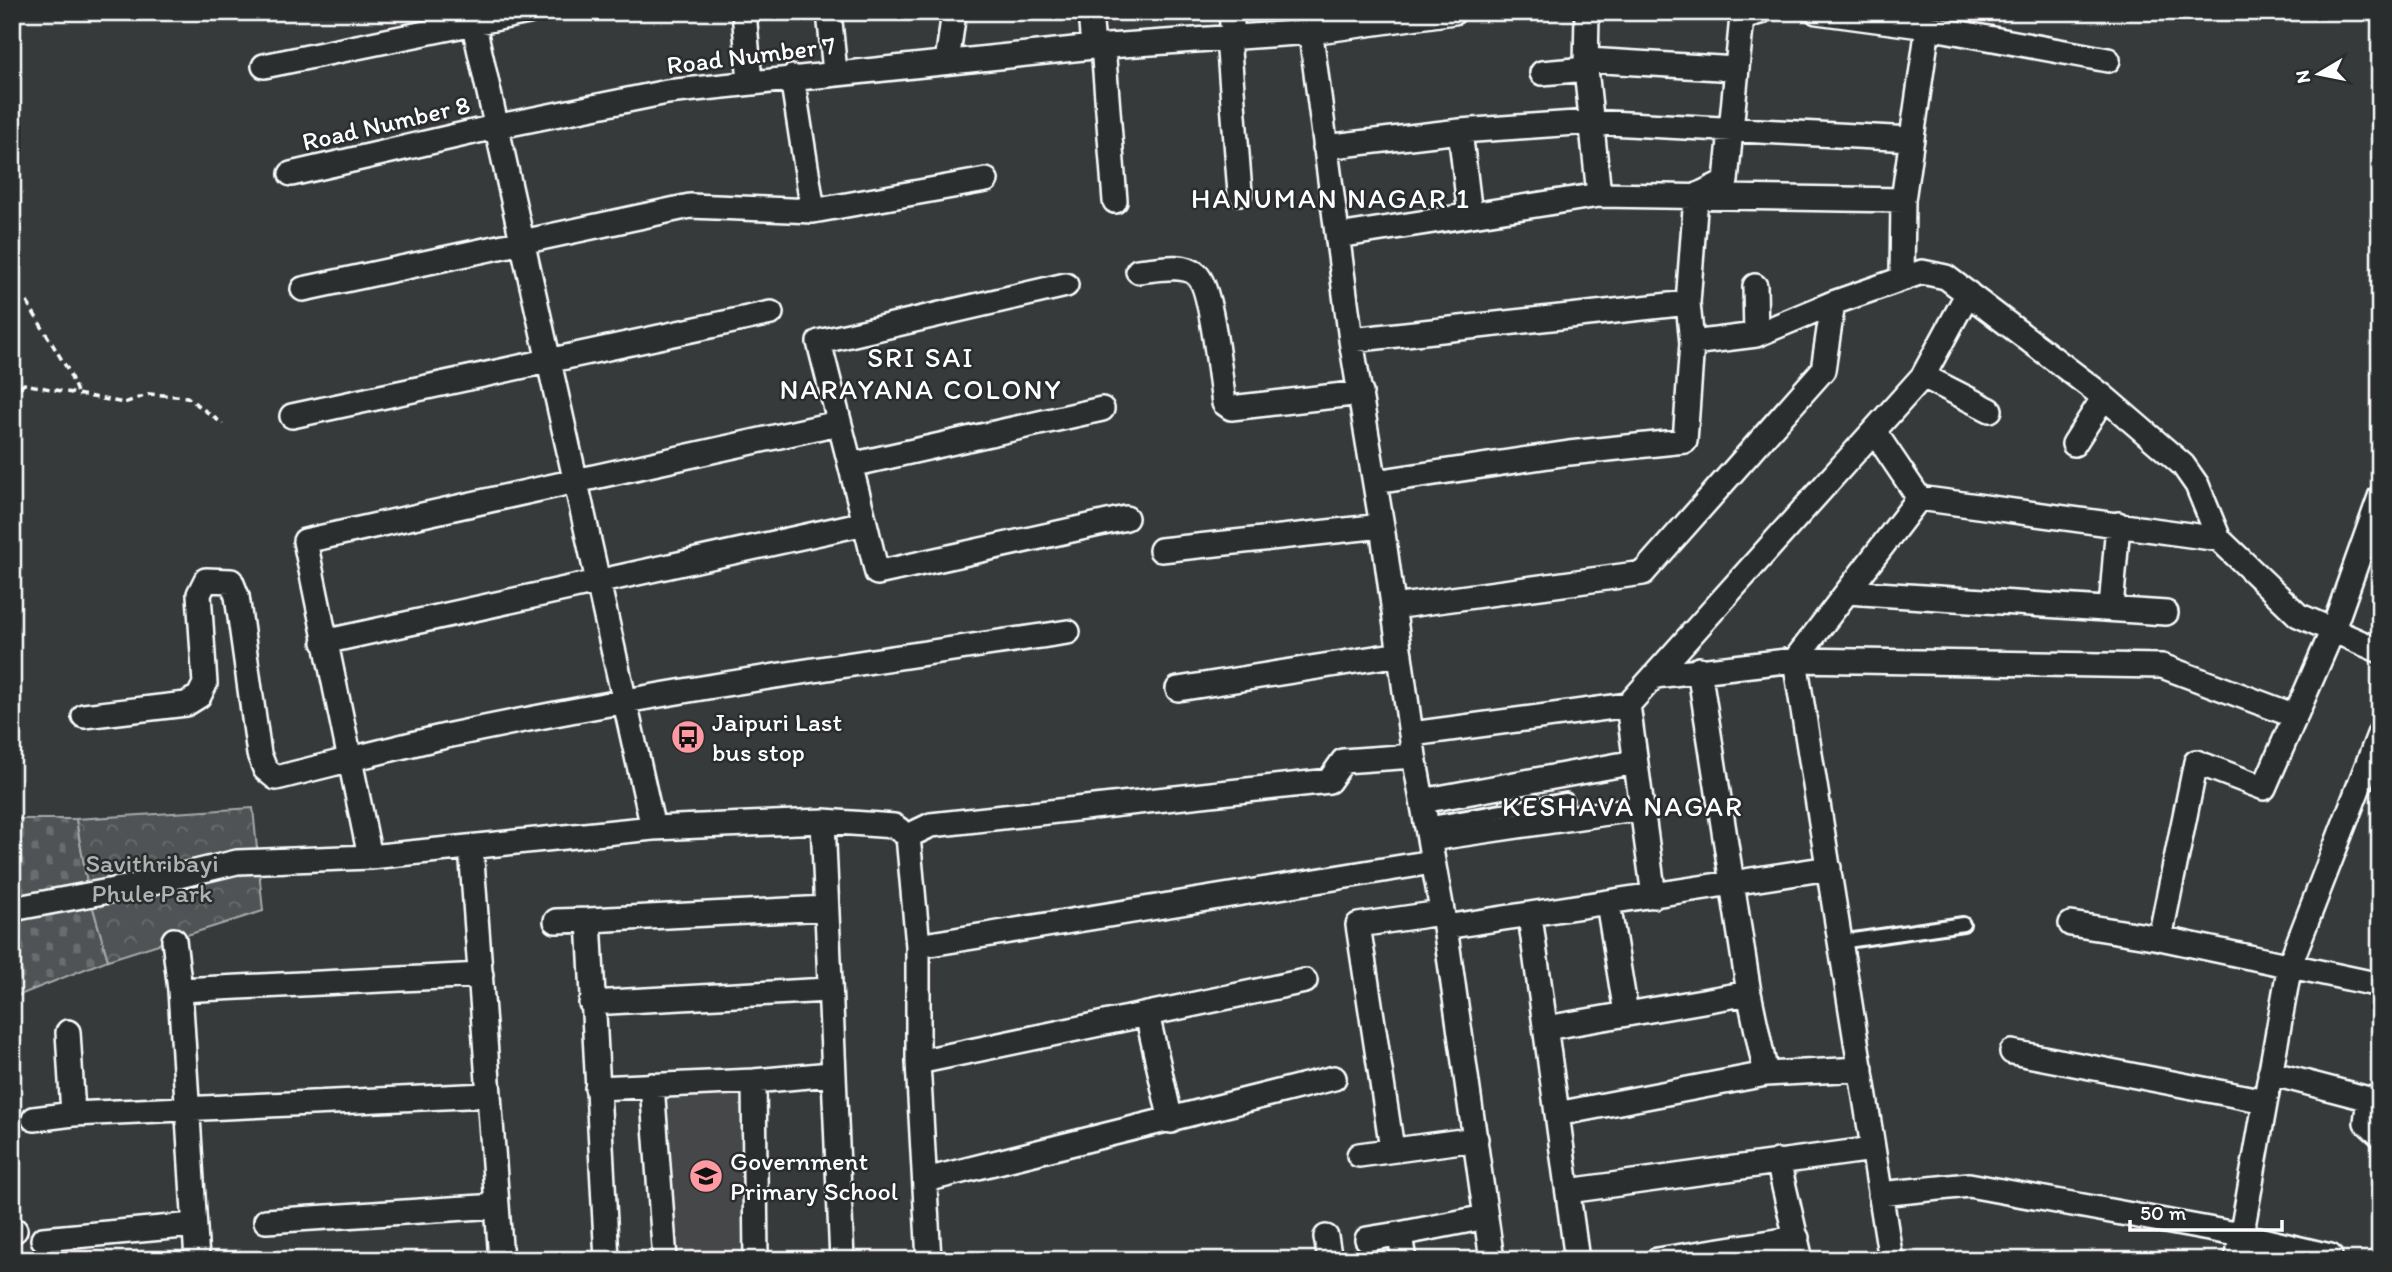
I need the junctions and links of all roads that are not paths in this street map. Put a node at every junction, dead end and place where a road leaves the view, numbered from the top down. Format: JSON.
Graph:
{"nodes":[{"id":1,"x":528,"y":12,"type":"edge"},
{"id":2,"x":744,"y":12,"type":"edge"},
{"id":3,"x":829,"y":12,"type":"edge"},
{"id":4,"x":954,"y":12,"type":"edge"},
{"id":5,"x":1090,"y":12,"type":"edge"},
{"id":6,"x":1231,"y":12,"type":"edge"},
{"id":7,"x":1454,"y":12,"type":"edge"},
{"id":8,"x":1587,"y":12,"type":"edge"},
{"id":9,"x":1818,"y":12,"type":"edge"},
{"id":10,"x":1748,"y":14,"type":"edge"},
{"id":11,"x":472,"y":18,"type":"edge"},
{"id":12,"x":1309,"y":22,"type":"edge"},
{"id":13,"x":1928,"y":27,"type":"junction"},
{"id":14,"x":1231,"y":37,"type":"junction"},
{"id":15,"x":1098,"y":47,"type":"junction"},
{"id":16,"x":2108,"y":60,"type":"dead end"},
{"id":17,"x":947,"y":62,"type":"junction"},
{"id":18,"x":1586,"y":64,"type":"junction"},
{"id":19,"x":264,"y":66,"type":"dead end"},
{"id":20,"x":1736,"y":69,"type":"junction"},
{"id":21,"x":835,"y":72,"type":"junction"},
{"id":22,"x":1542,"y":73,"type":"dead end"},
{"id":23,"x":792,"y":77,"type":"junction"},
{"id":24,"x":750,"y":82,"type":"junction"},
{"id":25,"x":1591,"y":122,"type":"junction"},
{"id":26,"x":495,"y":127,"type":"junction"},
{"id":27,"x":1731,"y":130,"type":"junction"},
{"id":28,"x":1460,"y":131,"type":"junction"},
{"id":29,"x":1912,"y":139,"type":"junction"},
{"id":30,"x":1325,"y":147,"type":"junction"},
{"id":31,"x":291,"y":174,"type":"dead end"},
{"id":32,"x":986,"y":180,"type":"dead end"},
{"id":33,"x":1240,"y":193,"type":"dead end"},
{"id":34,"x":1599,"y":195,"type":"junction"},
{"id":35,"x":1696,"y":196,"type":"junction"},
{"id":36,"x":1903,"y":200,"type":"junction"},
{"id":37,"x":1115,"y":201,"type":"dead end"},
{"id":38,"x":813,"y":212,"type":"junction"},
{"id":39,"x":1470,"y":215,"type":"junction"},
{"id":40,"x":1338,"y":236,"type":"junction"},
{"id":41,"x":523,"y":244,"type":"junction"},
{"id":42,"x":1138,"y":271,"type":"dead end"},
{"id":43,"x":1902,"y":278,"type":"junction"},
{"id":44,"x":1066,"y":285,"type":"dead end"},
{"id":45,"x":1755,"y":286,"type":"dead end"},
{"id":46,"x":303,"y":289,"type":"dead end"},
{"id":47,"x":1968,"y":293,"type":"junction"},
{"id":48,"x":1688,"y":303,"type":"junction"},
{"id":49,"x":1833,"y":303,"type":"junction"},
{"id":50,"x":771,"y":313,"type":"dead end"},
{"id":51,"x":1756,"y":335,"type":"junction"},
{"id":52,"x":1351,"y":340,"type":"junction"},
{"id":53,"x":1692,"y":343,"type":"junction"},
{"id":54,"x":549,"y":361,"type":"junction"},
{"id":55,"x":1923,"y":376,"type":"junction"},
{"id":56,"x":1361,"y":393,"type":"junction"},
{"id":57,"x":2104,"y":397,"type":"junction"},
{"id":58,"x":1101,"y":409,"type":"dead end"},
{"id":59,"x":1990,"y":410,"type":"dead end"},
{"id":60,"x":292,"y":416,"type":"dead end"},
{"id":61,"x":838,"y":423,"type":"junction"},
{"id":62,"x":1874,"y":431,"type":"junction"},
{"id":63,"x":2074,"y":444,"type":"dead end"},
{"id":64,"x":851,"y":465,"type":"junction"},
{"id":65,"x":576,"y":481,"type":"junction"},
{"id":66,"x":1376,"y":482,"type":"junction"},
{"id":67,"x":2380,"y":497,"type":"edge"},
{"id":68,"x":1919,"y":498,"type":"junction"},
{"id":69,"x":1126,"y":518,"type":"dead end"},
{"id":70,"x":864,"y":523,"type":"junction"},
{"id":71,"x":2118,"y":524,"type":"junction"},
{"id":72,"x":1382,"y":526,"type":"junction"},
{"id":73,"x":2218,"y":539,"type":"junction"},
{"id":74,"x":1161,"y":550,"type":"dead end"},
{"id":75,"x":598,"y":583,"type":"junction"},
{"id":76,"x":1847,"y":592,"type":"junction"},
{"id":77,"x":1393,"y":607,"type":"junction"},
{"id":78,"x":2111,"y":608,"type":"junction"},
{"id":79,"x":2166,"y":613,"type":"dead end"},
{"id":80,"x":1068,"y":632,"type":"dead end"},
{"id":81,"x":2332,"y":632,"type":"junction"},
{"id":82,"x":324,"y":642,"type":"junction"},
{"id":83,"x":2380,"y":651,"type":"edge"},
{"id":84,"x":1400,"y":654,"type":"junction"},
{"id":85,"x":1795,"y":660,"type":"junction"},
{"id":86,"x":1699,"y":669,"type":"junction"},
{"id":87,"x":1655,"y":676,"type":"junction"},
{"id":88,"x":1178,"y":689,"type":"dead end"},
{"id":89,"x":625,"y":703,"type":"junction"},
{"id":90,"x":1628,"y":705,"type":"junction"},
{"id":91,"x":84,"y":716,"type":"dead end"},
{"id":92,"x":2295,"y":716,"type":"junction"},
{"id":93,"x":2380,"y":732,"type":"edge"},
{"id":94,"x":1413,"y":745,"type":"junction"},
{"id":95,"x":348,"y":760,"type":"junction"},
{"id":96,"x":1635,"y":762,"type":"junction"},
{"id":97,"x":1566,"y":800,"type":"dead end"},
{"id":98,"x":1422,"y":801,"type":"junction"},
{"id":99,"x":1641,"y":808,"type":"junction"},
{"id":100,"x":823,"y":821,"type":"junction"},
{"id":101,"x":653,"y":828,"type":"junction"},
{"id":102,"x":1428,"y":832,"type":"junction"},
{"id":103,"x":908,"y":836,"type":"junction"},
{"id":104,"x":471,"y":847,"type":"junction"},
{"id":105,"x":370,"y":857,"type":"junction"},
{"id":106,"x":1432,"y":862,"type":"junction"},
{"id":107,"x":1829,"y":868,"type":"junction"},
{"id":108,"x":1734,"y":883,"type":"junction"},
{"id":109,"x":1654,"y":896,"type":"junction"},
{"id":110,"x":1608,"y":903,"type":"junction"},
{"id":111,"x":826,"y":908,"type":"junction"},
{"id":112,"x":12,"y":909,"type":"edge"},
{"id":113,"x":1530,"y":916,"type":"junction"},
{"id":114,"x":589,"y":920,"type":"junction"},
{"id":115,"x":1443,"y":920,"type":"junction"},
{"id":116,"x":556,"y":921,"type":"dead end"},
{"id":117,"x":1964,"y":924,"type":"dead end"},
{"id":118,"x":2071,"y":924,"type":"dead end"},
{"id":119,"x":2160,"y":938,"type":"junction"},
{"id":120,"x":174,"y":940,"type":"dead end"},
{"id":121,"x":1840,"y":942,"type":"junction"},
{"id":122,"x":918,"y":946,"type":"junction"},
{"id":123,"x":2290,"y":964,"type":"junction"},
{"id":124,"x":481,"y":975,"type":"junction"},
{"id":125,"x":1305,"y":981,"type":"dead end"},
{"id":126,"x":2380,"y":985,"type":"edge"},
{"id":127,"x":180,"y":990,"type":"junction"},
{"id":128,"x":828,"y":990,"type":"junction"},
{"id":129,"x":1749,"y":993,"type":"junction"},
{"id":130,"x":591,"y":1003,"type":"junction"},
{"id":131,"x":1626,"y":1013,"type":"junction"},
{"id":132,"x":1147,"y":1014,"type":"junction"},
{"id":133,"x":1546,"y":1028,"type":"junction"},
{"id":134,"x":68,"y":1032,"type":"dead end"},
{"id":135,"x":2012,"y":1052,"type":"dead end"},
{"id":136,"x":918,"y":1062,"type":"junction"},
{"id":137,"x":1861,"y":1069,"type":"junction"},
{"id":138,"x":2270,"y":1073,"type":"junction"},
{"id":139,"x":831,"y":1074,"type":"junction"},
{"id":140,"x":1766,"y":1074,"type":"junction"},
{"id":141,"x":1334,"y":1078,"type":"dead end"},
{"id":142,"x":754,"y":1081,"type":"junction"},
{"id":143,"x":652,"y":1085,"type":"junction"},
{"id":144,"x":597,"y":1088,"type":"junction"},
{"id":145,"x":488,"y":1095,"type":"junction"},
{"id":146,"x":2265,"y":1101,"type":"junction"},
{"id":147,"x":189,"y":1110,"type":"junction"},
{"id":148,"x":73,"y":1114,"type":"junction"},
{"id":149,"x":1557,"y":1114,"type":"junction"},
{"id":150,"x":34,"y":1119,"type":"dead end"},
{"id":151,"x":1171,"y":1121,"type":"junction"},
{"id":152,"x":2380,"y":1135,"type":"edge"},
{"id":153,"x":1476,"y":1139,"type":"junction"},
{"id":154,"x":1392,"y":1149,"type":"junction"},
{"id":155,"x":1873,"y":1149,"type":"junction"},
{"id":156,"x":1359,"y":1155,"type":"dead end"},
{"id":157,"x":1778,"y":1161,"type":"junction"},
{"id":158,"x":926,"y":1180,"type":"junction"},
{"id":159,"x":1568,"y":1191,"type":"junction"},
{"id":160,"x":1880,"y":1194,"type":"junction"},
{"id":161,"x":497,"y":1206,"type":"junction"},
{"id":162,"x":1486,"y":1217,"type":"junction"},
{"id":163,"x":265,"y":1222,"type":"dead end"},
{"id":164,"x":194,"y":1225,"type":"junction"},
{"id":165,"x":1404,"y":1233,"type":"junction"},
{"id":166,"x":2241,"y":1236,"type":"junction"},
{"id":167,"x":43,"y":1239,"type":"dead end"},
{"id":168,"x":1367,"y":1239,"type":"dead end"},
{"id":169,"x":1799,"y":1249,"type":"edge"},
{"id":170,"x":2330,"y":1256,"type":"dead end"},
{"id":171,"x":197,"y":1260,"type":"edge"},
{"id":172,"x":501,"y":1260,"type":"edge"},
{"id":173,"x":607,"y":1260,"type":"edge"},
{"id":174,"x":665,"y":1260,"type":"edge"},
{"id":175,"x":756,"y":1260,"type":"edge"},
{"id":176,"x":842,"y":1260,"type":"edge"},
{"id":177,"x":929,"y":1260,"type":"edge"},
{"id":178,"x":1404,"y":1260,"type":"edge"},
{"id":179,"x":1492,"y":1260,"type":"edge"},
{"id":180,"x":1577,"y":1260,"type":"edge"},
{"id":181,"x":1658,"y":1260,"type":"edge"},
{"id":182,"x":1891,"y":1260,"type":"edge"},
{"id":183,"x":2237,"y":1260,"type":"edge"}],
"edges":[{"from":1,"to":11,"type":"street"},
{"from":2,"to":24,"type":"street"},
{"from":3,"to":21,"type":"street"},
{"from":4,"to":17,"type":"street"},
{"from":5,"to":15,"type":"street"},
{"from":6,"to":14,"type":"street"},
{"from":7,"to":12,"type":"street","name":"Road Number 7"},
{"from":8,"to":18,"type":"street"},
{"from":9,"to":13,"type":"street"},
{"from":10,"to":20,"type":"street"},
{"from":11,"to":19,"type":"street"},
{"from":11,"to":26,"type":"street"},
{"from":12,"to":14,"type":"street","name":"Road Number 7"},
{"from":12,"to":30,"type":"street"},
{"from":13,"to":16,"type":"street"},
{"from":13,"to":29,"type":"street"},
{"from":14,"to":15,"type":"street","name":"Road Number 7"},
{"from":14,"to":33,"type":"street"},
{"from":15,"to":17,"type":"street","name":"Road Number 7"},
{"from":15,"to":37,"type":"street"},
{"from":17,"to":21,"type":"street","name":"Road Number 7"},
{"from":18,"to":20,"type":"street"},
{"from":18,"to":22,"type":"street"},
{"from":18,"to":25,"type":"street"},
{"from":20,"to":27,"type":"street"},
{"from":21,"to":23,"type":"street","name":"Road Number 7"},
{"from":23,"to":24,"type":"street","name":"Road Number 7"},
{"from":23,"to":38,"type":"street"},
{"from":24,"to":26,"type":"street","name":"Road Number 7"},
{"from":25,"to":27,"type":"street"},
{"from":25,"to":28,"type":"street"},
{"from":25,"to":34,"type":"street"},
{"from":26,"to":31,"type":"street","name":"Road Number 8"},
{"from":26,"to":41,"type":"street"},
{"from":27,"to":29,"type":"street"},
{"from":27,"to":35,"type":"street"},
{"from":28,"to":30,"type":"street"},
{"from":28,"to":39,"type":"street"},
{"from":29,"to":36,"type":"street"},
{"from":30,"to":40,"type":"street"},
{"from":32,"to":38,"type":"street"},
{"from":34,"to":35,"type":"street"},
{"from":34,"to":39,"type":"street"},
{"from":35,"to":36,"type":"street"},
{"from":35,"to":48,"type":"street"},
{"from":36,"to":43,"type":"street"},
{"from":38,"to":41,"type":"street"},
{"from":39,"to":40,"type":"street"},
{"from":40,"to":52,"type":"street"},
{"from":41,"to":46,"type":"street"},
{"from":41,"to":54,"type":"street"},
{"from":42,"to":56,"type":"street"},
{"from":43,"to":47,"type":"street"},
{"from":43,"to":49,"type":"street"},
{"from":44,"to":61,"type":"street"},
{"from":45,"to":51,"type":"street"},
{"from":47,"to":55,"type":"street"},
{"from":47,"to":57,"type":"street"},
{"from":48,"to":52,"type":"street"},
{"from":48,"to":53,"type":"street"},
{"from":49,"to":51,"type":"street"},
{"from":49,"to":77,"type":"street"},
{"from":50,"to":54,"type":"street"},
{"from":51,"to":53,"type":"street"},
{"from":52,"to":56,"type":"street"},
{"from":53,"to":66,"type":"street"},
{"from":54,"to":60,"type":"street"},
{"from":54,"to":65,"type":"street"},
{"from":55,"to":59,"type":"street"},
{"from":55,"to":62,"type":"street"},
{"from":56,"to":66,"type":"street"},
{"from":57,"to":63,"type":"street"},
{"from":57,"to":73,"type":"street"},
{"from":58,"to":64,"type":"street"},
{"from":61,"to":64,"type":"street"},
{"from":61,"to":65,"type":"street"},
{"from":62,"to":68,"type":"street"},
{"from":62,"to":87,"type":"street"},
{"from":64,"to":70,"type":"street"},
{"from":65,"to":75,"type":"street"},
{"from":65,"to":82,"type":"street"},
{"from":66,"to":72,"type":"street"},
{"from":67,"to":81,"type":"street"},
{"from":68,"to":71,"type":"street"},
{"from":68,"to":76,"type":"street"},
{"from":69,"to":70,"type":"street"},
{"from":70,"to":75,"type":"street"},
{"from":71,"to":73,"type":"street"},
{"from":71,"to":78,"type":"street"},
{"from":72,"to":74,"type":"street"},
{"from":72,"to":77,"type":"street"},
{"from":73,"to":81,"type":"street"},
{"from":75,"to":82,"type":"street"},
{"from":75,"to":89,"type":"street"},
{"from":76,"to":78,"type":"street"},
{"from":76,"to":85,"type":"street"},
{"from":77,"to":84,"type":"street"},
{"from":78,"to":79,"type":"street"},
{"from":80,"to":89,"type":"street"},
{"from":81,"to":83,"type":"street"},
{"from":81,"to":92,"type":"street"},
{"from":82,"to":95,"type":"street"},
{"from":84,"to":88,"type":"street"},
{"from":84,"to":94,"type":"street"},
{"from":85,"to":86,"type":"street"},
{"from":85,"to":92,"type":"street"},
{"from":85,"to":107,"type":"street"},
{"from":86,"to":87,"type":"street"},
{"from":86,"to":108,"type":"street"},
{"from":87,"to":90,"type":"street"},
{"from":89,"to":95,"type":"street"},
{"from":89,"to":101,"type":"street"},
{"from":90,"to":94,"type":"street"},
{"from":90,"to":96,"type":"street"},
{"from":91,"to":95,"type":"street"},
{"from":92,"to":119,"type":"street"},
{"from":93,"to":123,"type":"street"},
{"from":94,"to":98,"type":"street"},
{"from":94,"to":103,"type":"street"},
{"from":95,"to":105,"type":"street"},
{"from":96,"to":98,"type":"street"},
{"from":96,"to":99,"type":"street"},
{"from":97,"to":102,"type":"lane"},
{"from":98,"to":102,"type":"street"},
{"from":99,"to":102,"type":"street"},
{"from":99,"to":109,"type":"street"},
{"from":100,"to":101,"type":"street"},
{"from":100,"to":103,"type":"street"},
{"from":100,"to":111,"type":"street"},
{"from":101,"to":104,"type":"street"},
{"from":102,"to":106,"type":"street"},
{"from":103,"to":122,"type":"street"},
{"from":104,"to":105,"type":"street"},
{"from":104,"to":124,"type":"street"},
{"from":105,"to":112,"type":"street"},
{"from":106,"to":115,"type":"street"},
{"from":106,"to":122,"type":"street"},
{"from":107,"to":108,"type":"street"},
{"from":107,"to":121,"type":"street"},
{"from":108,"to":109,"type":"street"},
{"from":108,"to":129,"type":"street"},
{"from":109,"to":110,"type":"street"},
{"from":110,"to":113,"type":"street"},
{"from":110,"to":131,"type":"street"},
{"from":111,"to":114,"type":"street"},
{"from":111,"to":128,"type":"street"},
{"from":113,"to":115,"type":"street"},
{"from":113,"to":133,"type":"street"},
{"from":114,"to":116,"type":"street"},
{"from":114,"to":130,"type":"street"},
{"from":115,"to":153,"type":"street"},
{"from":115,"to":154,"type":"street"},
{"from":117,"to":121,"type":"lane"},
{"from":118,"to":119,"type":"street"},
{"from":119,"to":123,"type":"street"},
{"from":120,"to":127,"type":"street"},
{"from":121,"to":137,"type":"street"},
{"from":122,"to":136,"type":"street"},
{"from":123,"to":126,"type":"street"},
{"from":123,"to":138,"type":"street"},
{"from":124,"to":127,"type":"street"},
{"from":124,"to":145,"type":"street"},
{"from":125,"to":132,"type":"street"},
{"from":127,"to":147,"type":"street"},
{"from":128,"to":130,"type":"street"},
{"from":128,"to":139,"type":"street"},
{"from":129,"to":131,"type":"street"},
{"from":129,"to":140,"type":"street"},
{"from":130,"to":144,"type":"street"},
{"from":131,"to":133,"type":"street"},
{"from":132,"to":136,"type":"street"},
{"from":132,"to":151,"type":"street"},
{"from":133,"to":149,"type":"street"},
{"from":134,"to":148,"type":"street"},
{"from":135,"to":146,"type":"street"},
{"from":136,"to":158,"type":"street"},
{"from":137,"to":140,"type":"street"},
{"from":137,"to":155,"type":"street"},
{"from":138,"to":146,"type":"street"},
{"from":138,"to":152,"type":"street"},
{"from":139,"to":142,"type":"street"},
{"from":139,"to":176,"type":"street"},
{"from":140,"to":149,"type":"street"},
{"from":141,"to":151,"type":"street"},
{"from":142,"to":143,"type":"street"},
{"from":142,"to":175,"type":"street"},
{"from":143,"to":144,"type":"street"},
{"from":143,"to":174,"type":"street"},
{"from":144,"to":173,"type":"street"},
{"from":145,"to":147,"type":"street"},
{"from":145,"to":161,"type":"street"},
{"from":146,"to":166,"type":"street"},
{"from":147,"to":148,"type":"street"},
{"from":147,"to":164,"type":"street"},
{"from":148,"to":150,"type":"street"},
{"from":149,"to":159,"type":"street"},
{"from":151,"to":158,"type":"street"},
{"from":153,"to":154,"type":"street"},
{"from":153,"to":162,"type":"street"},
{"from":154,"to":156,"type":"street"},
{"from":155,"to":157,"type":"street"},
{"from":155,"to":160,"type":"street"},
{"from":157,"to":159,"type":"street"},
{"from":157,"to":169,"type":"street"},
{"from":158,"to":177,"type":"street"},
{"from":159,"to":180,"type":"street"},
{"from":160,"to":166,"type":"street"},
{"from":160,"to":182,"type":"street"},
{"from":161,"to":163,"type":"street"},
{"from":161,"to":172,"type":"street"},
{"from":162,"to":165,"type":"street"},
{"from":162,"to":179,"type":"street"},
{"from":164,"to":167,"type":"street"},
{"from":164,"to":171,"type":"street"},
{"from":165,"to":168,"type":"street"},
{"from":165,"to":178,"type":"street"},
{"from":166,"to":170,"type":"street"},
{"from":166,"to":183,"type":"street"},
{"from":169,"to":181,"type":"street"}]}
